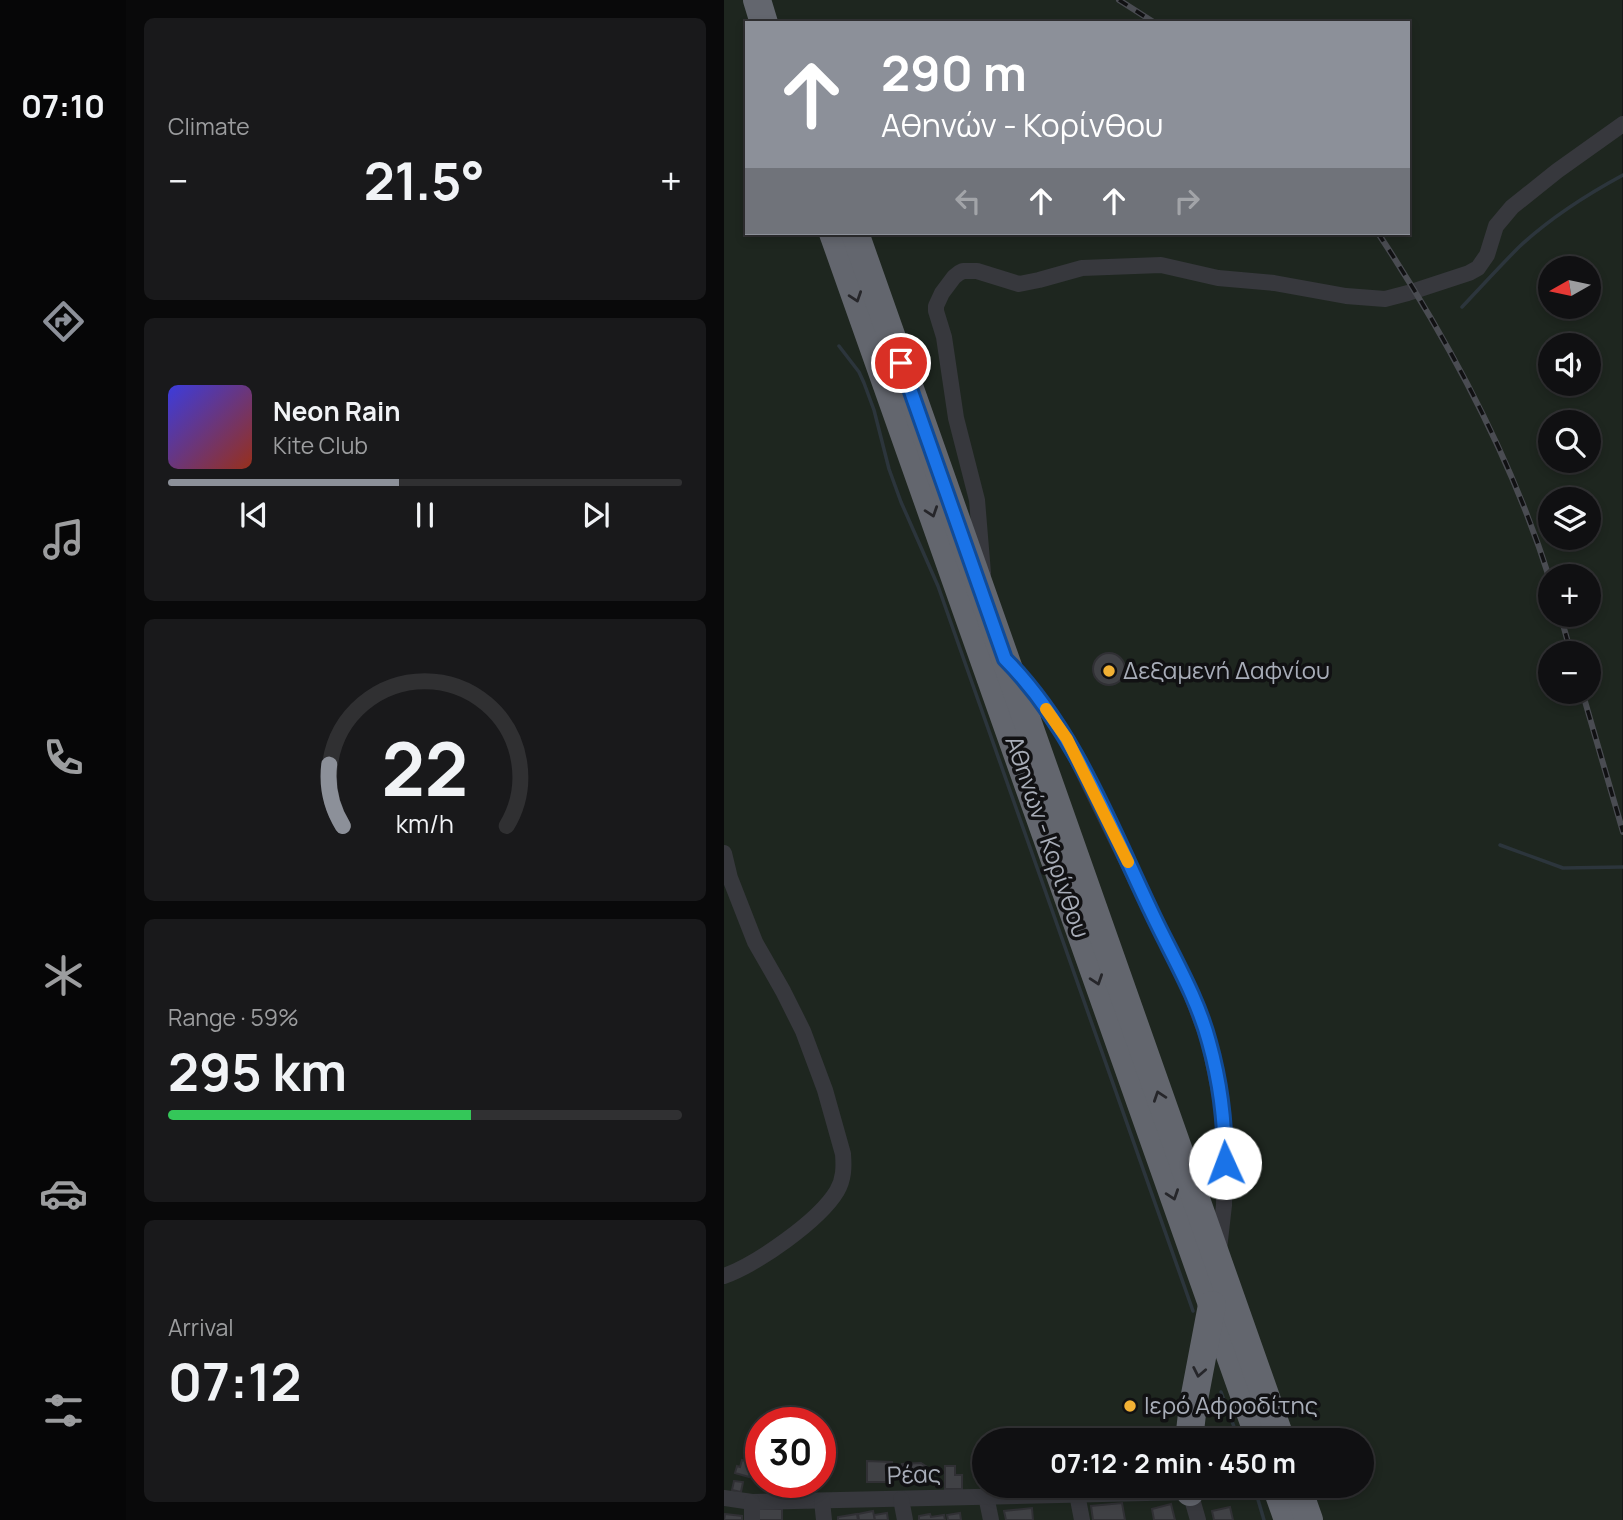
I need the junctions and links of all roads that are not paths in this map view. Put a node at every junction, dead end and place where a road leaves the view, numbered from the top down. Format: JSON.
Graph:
{"nodes":[{"id":1,"x":757,"y":0,"type":"edge"},
{"id":2,"x":777,"y":0,"type":"edge"},
{"id":3,"x":763,"y":21,"type":"edge"},
{"id":4,"x":783,"y":21,"type":"edge"},
{"id":5,"x":1622,"y":124,"type":"edge"},
{"id":6,"x":835,"y":235,"type":"edge"},
{"id":7,"x":856,"y":235,"type":"edge"},
{"id":8,"x":984,"y":598,"type":"junction"},
{"id":9,"x":1005,"y":659,"type":"junction"},
{"id":10,"x":724,"y":853,"type":"edge"},
{"id":11,"x":1218,"y":1262,"type":"junction"},
{"id":12,"x":724,"y":1276,"type":"edge"},
{"id":13,"x":1212,"y":1305,"type":"junction"},
{"id":14,"x":1190,"y":1428,"type":"edge"},
{"id":15,"x":1256,"y":1428,"type":"edge"},
{"id":16,"x":1277,"y":1428,"type":"edge"},
{"id":17,"x":972,"y":1496,"type":"edge"},
{"id":18,"x":724,"y":1498,"type":"edge"},
{"id":19,"x":986,"y":1498,"type":"edge"},
{"id":20,"x":1077,"y":1498,"type":"edge"},
{"id":21,"x":1192,"y":1498,"type":"edge"},
{"id":22,"x":1280,"y":1498,"type":"edge"},
{"id":23,"x":1301,"y":1498,"type":"edge"},
{"id":24,"x":901,"y":1499,"type":"junction"},
{"id":25,"x":822,"y":1501,"type":"junction"},
{"id":26,"x":752,"y":1502,"type":"junction"},
{"id":27,"x":752,"y":1520,"type":"edge"},
{"id":28,"x":824,"y":1520,"type":"edge"},
{"id":29,"x":905,"y":1520,"type":"edge"},
{"id":30,"x":991,"y":1520,"type":"edge"},
{"id":31,"x":1082,"y":1520,"type":"edge"},
{"id":32,"x":1198,"y":1520,"type":"edge"},
{"id":33,"x":1288,"y":1520,"type":"edge"},
{"id":34,"x":1309,"y":1520,"type":"edge"}],
"edges":[{"from":1,"to":3,"type":"highway"},
{"from":2,"to":4,"type":"highway"},
{"from":5,"to":8,"type":"street"},
{"from":6,"to":13,"type":"highway","name":"Αθηνών - Κορίνθου","one_way":true},
{"from":7,"to":8,"type":"highway","name":"Αθηνών - Κορίνθου"},
{"from":8,"to":9,"type":"highway","name":"Αθηνών - Κορίνθου"},
{"from":11,"to":9,"type":"highway","name":"Αθηνών - Κορίνθου","one_way":true},
{"from":9,"to":11,"type":"street"},
{"from":10,"to":12,"type":"street"},
{"from":11,"to":16,"type":"highway","name":"Αθηνών - Κορίνθου"},
{"from":13,"to":14,"type":"highway","one_way":true},
{"from":13,"to":15,"type":"highway","name":"Αθηνών - Κορίνθου"},
{"from":17,"to":24,"type":"street","name":"Ρέας"},
{"from":18,"to":26,"type":"street","name":"Ρέας"},
{"from":19,"to":30,"type":"street"},
{"from":20,"to":31,"type":"street"},
{"from":21,"to":32,"type":"street"},
{"from":22,"to":33,"type":"highway"},
{"from":23,"to":34,"type":"highway"},
{"from":24,"to":25,"type":"street","name":"Ρέας"},
{"from":24,"to":29,"type":"street"},
{"from":25,"to":26,"type":"street","name":"Ρέας"},
{"from":25,"to":28,"type":"street"},
{"from":26,"to":27,"type":"street"}]}
